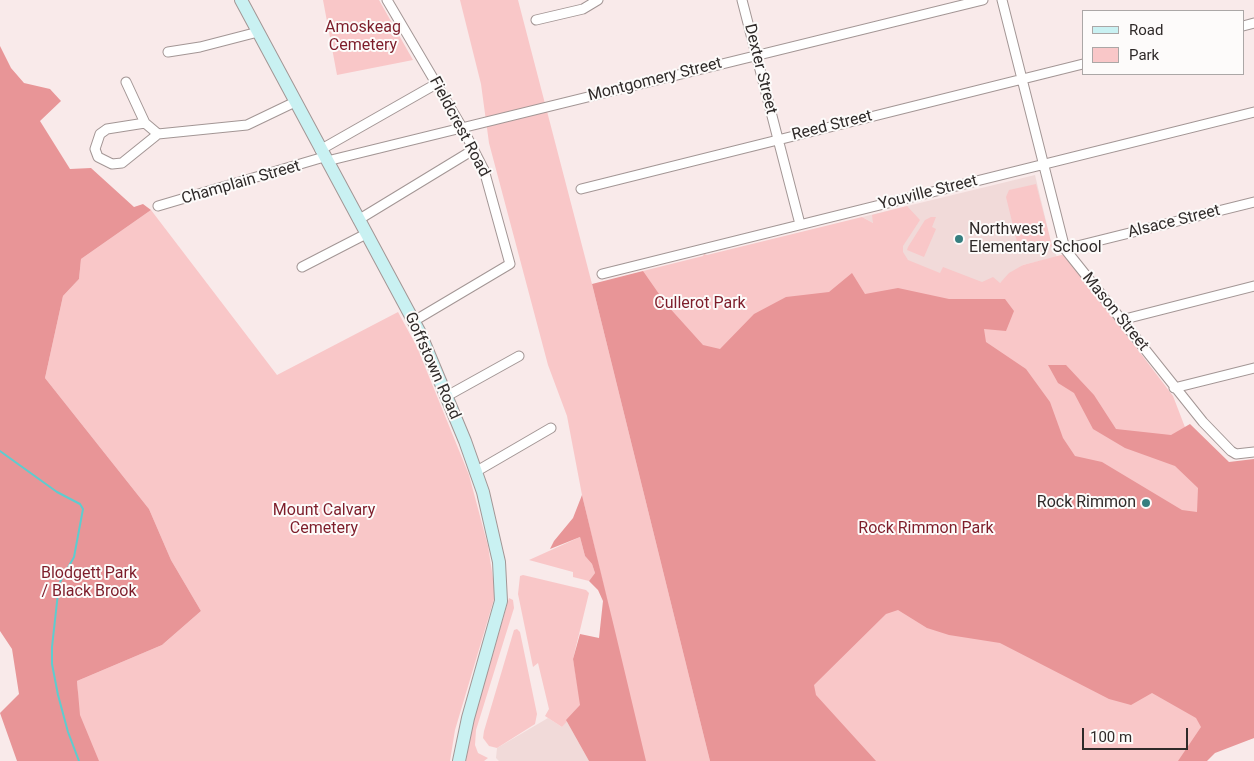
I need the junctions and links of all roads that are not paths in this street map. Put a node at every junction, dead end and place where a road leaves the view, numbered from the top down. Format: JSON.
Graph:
{"nodes":[{"id":1,"x":241,"y":0,"type":"edge"},
{"id":2,"x":387,"y":0,"type":"edge"},
{"id":3,"x":598,"y":0,"type":"edge"},
{"id":4,"x":742,"y":0,"type":"edge"},
{"id":5,"x":983,"y":0,"type":"edge"},
{"id":6,"x":1002,"y":0,"type":"edge"},
{"id":7,"x":536,"y":20,"type":"dead end"},
{"id":8,"x":258,"y":32,"type":"junction"},
{"id":9,"x":168,"y":52,"type":"dead end"},
{"id":10,"x":756,"y":55,"type":"junction"},
{"id":11,"x":1082,"y":64,"type":"edge"},
{"id":12,"x":1022,"y":79,"type":"junction"},
{"id":13,"x":126,"y":82,"type":"dead end"},
{"id":14,"x":436,"y":84,"type":"junction"},
{"id":15,"x":295,"y":102,"type":"junction"},
{"id":16,"x":1254,"y":112,"type":"edge"},
{"id":17,"x":145,"y":123,"type":"junction"},
{"id":18,"x":463,"y":129,"type":"junction"},
{"id":19,"x":158,"y":134,"type":"junction"},
{"id":20,"x":778,"y":140,"type":"junction"},
{"id":21,"x":473,"y":150,"type":"junction"},
{"id":22,"x":324,"y":156,"type":"junction"},
{"id":23,"x":1043,"y":164,"type":"junction"},
{"id":24,"x":581,"y":189,"type":"dead end"},
{"id":25,"x":1254,"y":202,"type":"edge"},
{"id":26,"x":158,"y":206,"type":"dead end"},
{"id":27,"x":358,"y":220,"type":"junction"},
{"id":28,"x":800,"y":224,"type":"junction"},
{"id":29,"x":366,"y":234,"type":"junction"},
{"id":30,"x":1065,"y":249,"type":"junction"},
{"id":31,"x":302,"y":267,"type":"dead end"},
{"id":32,"x":602,"y":274,"type":"dead end"},
{"id":33,"x":1254,"y":286,"type":"edge"},
{"id":34,"x":414,"y":320,"type":"junction"},
{"id":35,"x":1121,"y":320,"type":"junction"},
{"id":36,"x":519,"y":356,"type":"dead end"},
{"id":37,"x":1254,"y":368,"type":"edge"},
{"id":38,"x":1174,"y":388,"type":"junction"},
{"id":39,"x":447,"y":396,"type":"junction"},
{"id":40,"x":552,"y":428,"type":"dead end"},
{"id":41,"x":1254,"y":452,"type":"edge"},
{"id":42,"x":476,"y":471,"type":"junction"},
{"id":43,"x":459,"y":761,"type":"edge"}],
"edges":[{"from":1,"to":8,"type":"main road","name":"Goffstown Road"},
{"from":2,"to":14,"type":"street","name":"Fieldcrest Road"},
{"from":3,"to":7,"type":"street"},
{"from":4,"to":10,"type":"street","name":"Dexter Street"},
{"from":5,"to":10,"type":"street","name":"Montgomery Street"},
{"from":6,"to":12,"type":"street","name":"Mason Street"},
{"from":8,"to":9,"type":"street"},
{"from":8,"to":15,"type":"main road","name":"Goffstown Road"},
{"from":10,"to":18,"type":"street","name":"Montgomery Street"},
{"from":10,"to":20,"type":"street","name":"Dexter Street"},
{"from":11,"to":12,"type":"street","name":"Reed Street"},
{"from":12,"to":20,"type":"street","name":"Reed Street"},
{"from":12,"to":23,"type":"street","name":"Mason Street"},
{"from":13,"to":17,"type":"street"},
{"from":14,"to":18,"type":"street","name":"Fieldcrest Road"},
{"from":14,"to":22,"type":"street"},
{"from":15,"to":19,"type":"street"},
{"from":15,"to":22,"type":"main road","name":"Goffstown Road"},
{"from":16,"to":23,"type":"street","name":"Youville Street"},
{"from":17,"to":19,"type":"street"},
{"from":17,"to":19,"type":"street"},
{"from":18,"to":21,"type":"street","name":"Fieldcrest Road"},
{"from":18,"to":22,"type":"street","name":"Montgomery Street"},
{"from":20,"to":24,"type":"street","name":"Reed Street"},
{"from":20,"to":28,"type":"street","name":"Dexter Street"},
{"from":21,"to":27,"type":"street"},
{"from":21,"to":34,"type":"street","name":"Fieldcrest Road"},
{"from":22,"to":26,"type":"street","name":"Champlain Street"},
{"from":22,"to":27,"type":"main road","name":"Goffstown Road"},
{"from":23,"to":28,"type":"street","name":"Youville Street"},
{"from":23,"to":30,"type":"street","name":"Mason Street"},
{"from":25,"to":30,"type":"street","name":"Alsace Street"},
{"from":27,"to":29,"type":"main road","name":"Goffstown Road"},
{"from":28,"to":32,"type":"street","name":"Youville Street"},
{"from":29,"to":31,"type":"street"},
{"from":29,"to":34,"type":"main road","name":"Goffstown Road"},
{"from":30,"to":35,"type":"street","name":"Mason Street"},
{"from":33,"to":35,"type":"street"},
{"from":34,"to":39,"type":"main road","name":"Goffstown Road"},
{"from":35,"to":38,"type":"street","name":"Mason Street"},
{"from":36,"to":39,"type":"street"},
{"from":37,"to":38,"type":"street"},
{"from":38,"to":41,"type":"street","name":"Mason Street"},
{"from":39,"to":42,"type":"main road","name":"Goffstown Road"},
{"from":40,"to":42,"type":"street"},
{"from":42,"to":43,"type":"main road","name":"Goffstown Road"}]}
